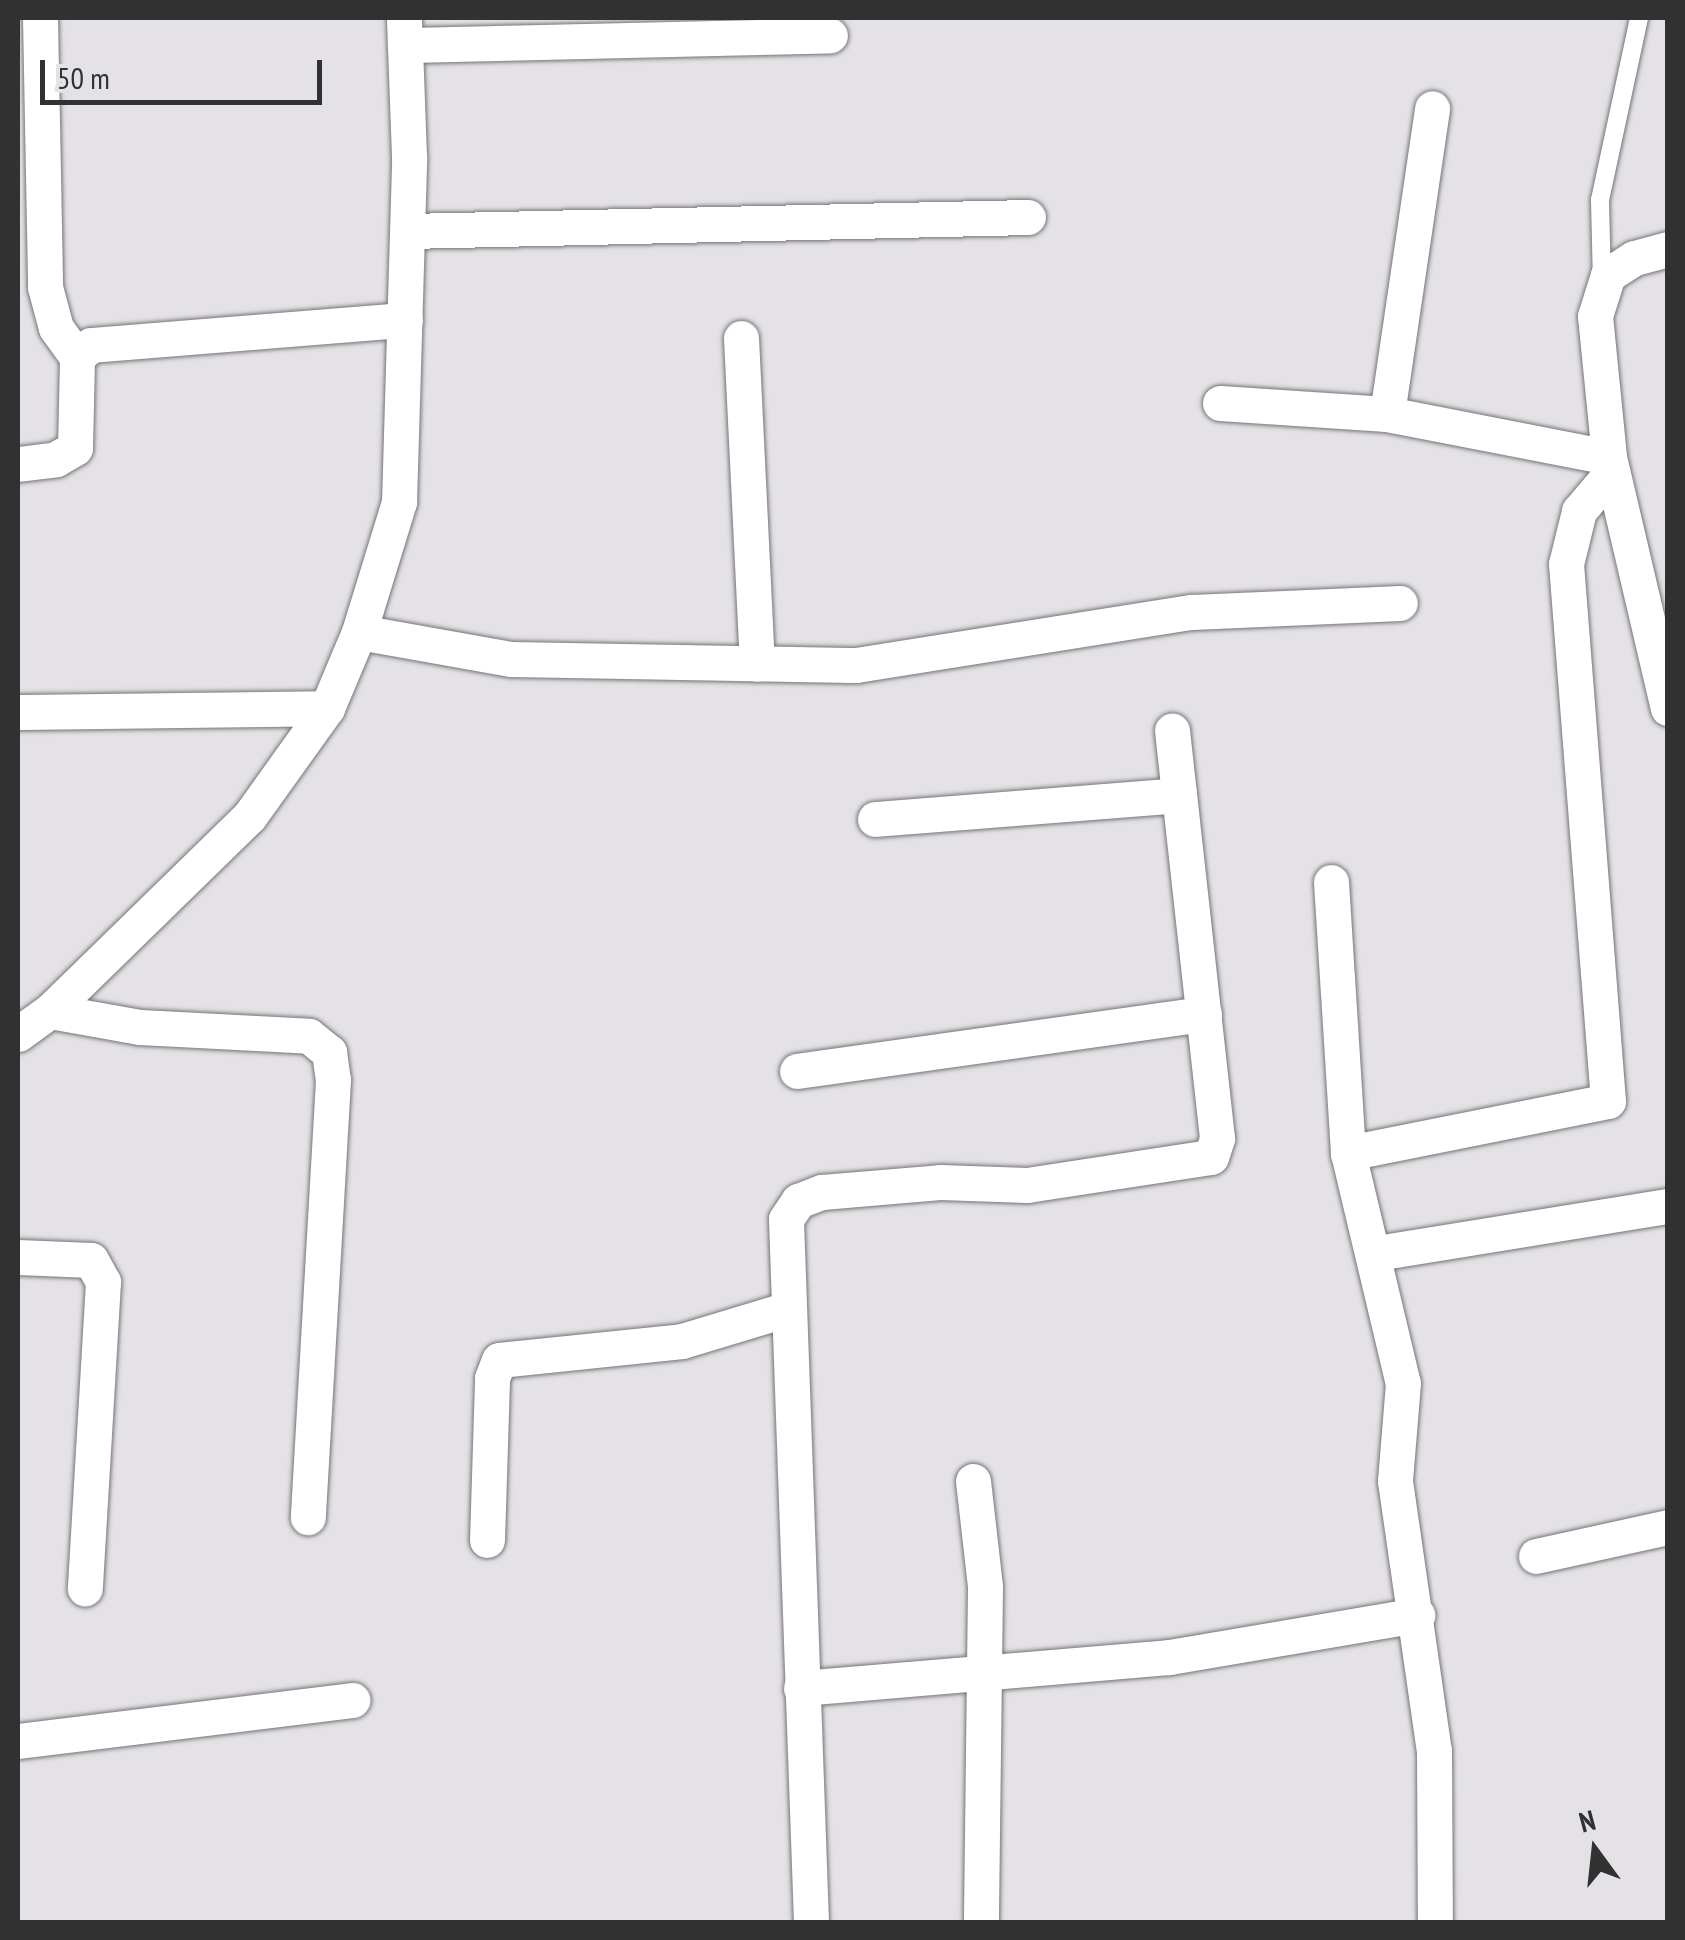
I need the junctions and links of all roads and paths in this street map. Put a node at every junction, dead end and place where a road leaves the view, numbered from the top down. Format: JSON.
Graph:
{"nodes":[{"id":1,"x":40,"y":18,"type":"edge"},
{"id":2,"x":1639,"y":18,"type":"edge"},
{"id":3,"x":405,"y":31,"type":"edge"},
{"id":4,"x":830,"y":35,"type":"dead end"},
{"id":5,"x":1432,"y":108,"type":"dead end"},
{"id":6,"x":1028,"y":217,"type":"dead end"},
{"id":7,"x":408,"y":231,"type":"junction"},
{"id":8,"x":1668,"y":249,"type":"edge"},
{"id":9,"x":1602,"y":286,"type":"junction"},
{"id":10,"x":405,"y":320,"type":"junction"},
{"id":11,"x":741,"y":338,"type":"dead end"},
{"id":12,"x":77,"y":357,"type":"junction"},
{"id":13,"x":1220,"y":403,"type":"dead end"},
{"id":14,"x":1387,"y":414,"type":"junction"},
{"id":15,"x":18,"y":464,"type":"edge"},
{"id":16,"x":1611,"y":465,"type":"junction"},
{"id":17,"x":1400,"y":603,"type":"dead end"},
{"id":18,"x":359,"y":632,"type":"junction"},
{"id":19,"x":757,"y":664,"type":"junction"},
{"id":20,"x":327,"y":708,"type":"junction"},
{"id":21,"x":1668,"y":708,"type":"edge"},
{"id":22,"x":18,"y":712,"type":"edge"},
{"id":23,"x":1172,"y":730,"type":"dead end"},
{"id":24,"x":1179,"y":795,"type":"junction"},
{"id":25,"x":875,"y":819,"type":"dead end"},
{"id":26,"x":1331,"y":882,"type":"dead end"},
{"id":27,"x":50,"y":1011,"type":"junction"},
{"id":28,"x":1204,"y":1014,"type":"junction"},
{"id":29,"x":18,"y":1034,"type":"edge"},
{"id":30,"x":797,"y":1071,"type":"dead end"},
{"id":31,"x":1348,"y":1153,"type":"junction"},
{"id":32,"x":1668,"y":1206,"type":"edge"},
{"id":33,"x":1377,"y":1252,"type":"junction"},
{"id":34,"x":18,"y":1257,"type":"edge"},
{"id":35,"x":785,"y":1310,"type":"junction"},
{"id":36,"x":973,"y":1481,"type":"dead end"},
{"id":37,"x":308,"y":1517,"type":"dead end"},
{"id":38,"x":1668,"y":1527,"type":"edge"},
{"id":39,"x":488,"y":1540,"type":"dead end"},
{"id":40,"x":1536,"y":1556,"type":"dead end"},
{"id":41,"x":85,"y":1588,"type":"dead end"},
{"id":42,"x":1417,"y":1615,"type":"junction"},
{"id":43,"x":986,"y":1672,"type":"junction"},
{"id":44,"x":801,"y":1688,"type":"junction"},
{"id":45,"x":353,"y":1700,"type":"dead end"},
{"id":46,"x":18,"y":1741,"type":"edge"},
{"id":47,"x":811,"y":1922,"type":"edge"},
{"id":48,"x":981,"y":1922,"type":"edge"},
{"id":49,"x":1435,"y":1922,"type":"edge"}],
"edges":[{"from":1,"to":12,"type":"street"},
{"from":2,"to":9,"type":"lane"},
{"from":3,"to":4,"type":"street"},
{"from":3,"to":7,"type":"street"},
{"from":5,"to":14,"type":"street"},
{"from":6,"to":7,"type":"street"},
{"from":7,"to":10,"type":"street"},
{"from":8,"to":9,"type":"street"},
{"from":9,"to":16,"type":"street"},
{"from":10,"to":12,"type":"street"},
{"from":10,"to":18,"type":"street"},
{"from":11,"to":19,"type":"street"},
{"from":12,"to":15,"type":"street"},
{"from":13,"to":14,"type":"street"},
{"from":14,"to":16,"type":"street"},
{"from":16,"to":21,"type":"street"},
{"from":16,"to":31,"type":"street"},
{"from":17,"to":19,"type":"street"},
{"from":18,"to":19,"type":"street"},
{"from":18,"to":20,"type":"street"},
{"from":20,"to":22,"type":"street"},
{"from":20,"to":27,"type":"street"},
{"from":23,"to":24,"type":"street"},
{"from":24,"to":25,"type":"street"},
{"from":24,"to":28,"type":"street"},
{"from":26,"to":31,"type":"street"},
{"from":27,"to":29,"type":"street"},
{"from":27,"to":37,"type":"street"},
{"from":28,"to":30,"type":"street"},
{"from":28,"to":35,"type":"street"},
{"from":31,"to":33,"type":"street"},
{"from":32,"to":33,"type":"street"},
{"from":33,"to":42,"type":"street"},
{"from":34,"to":41,"type":"street"},
{"from":35,"to":39,"type":"street"},
{"from":35,"to":44,"type":"street"},
{"from":36,"to":43,"type":"street"},
{"from":38,"to":40,"type":"street"},
{"from":42,"to":43,"type":"street"},
{"from":42,"to":49,"type":"street"},
{"from":43,"to":44,"type":"street"},
{"from":43,"to":48,"type":"street"},
{"from":44,"to":47,"type":"street"},
{"from":45,"to":46,"type":"street"}]}
